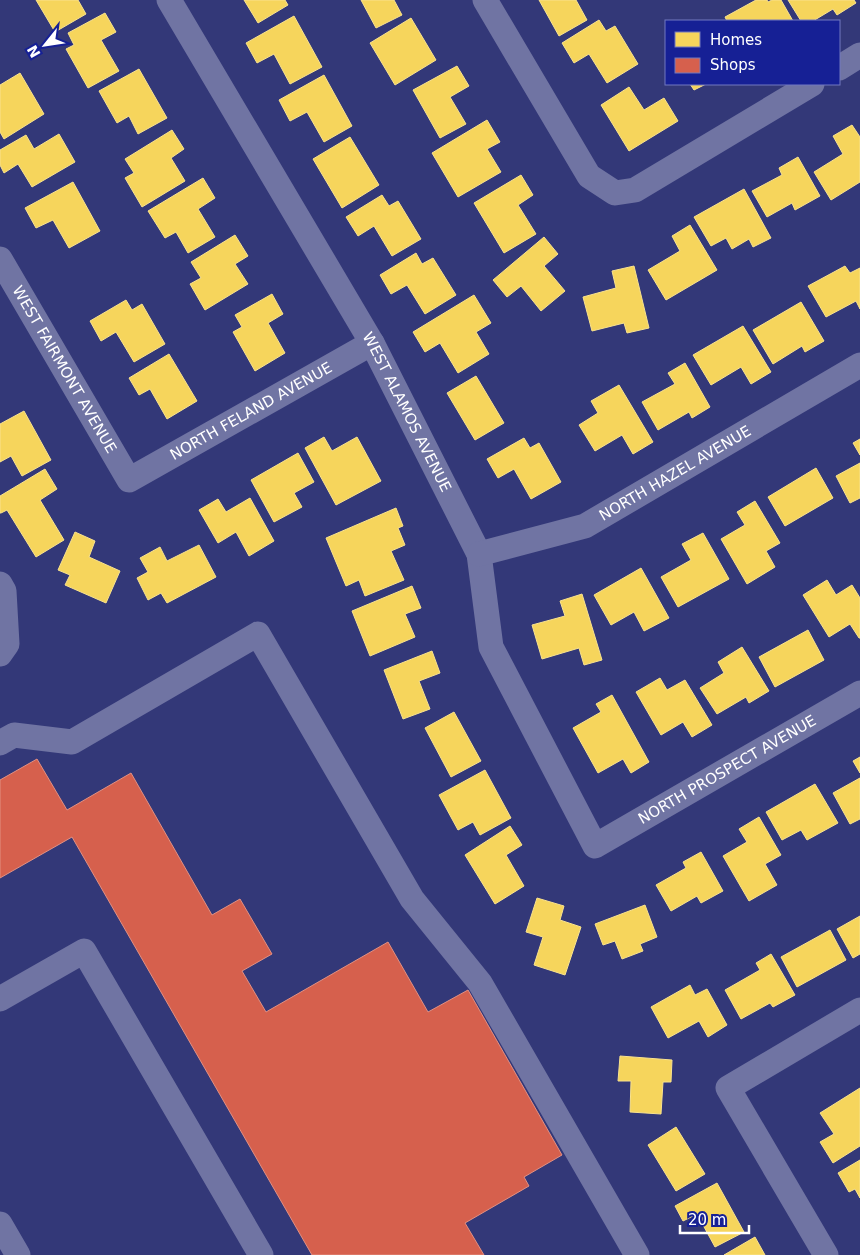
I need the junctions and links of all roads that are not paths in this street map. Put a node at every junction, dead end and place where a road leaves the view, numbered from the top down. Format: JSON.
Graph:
{"nodes":[{"id":1,"x":169,"y":0,"type":"edge"},
{"id":2,"x":485,"y":0,"type":"edge"},
{"id":3,"x":860,"y":55,"type":"edge"},
{"id":4,"x":840,"y":67,"type":"edge"},
{"id":5,"x":810,"y":85,"type":"edge"},
{"id":6,"x":0,"y":259,"type":"edge"},
{"id":7,"x":372,"y":342,"type":"junction"},
{"id":8,"x":860,"y":365,"type":"edge"},
{"id":9,"x":129,"y":480,"type":"joint"},
{"id":10,"x":479,"y":554,"type":"junction"},
{"id":11,"x":0,"y":584,"type":"edge"},
{"id":12,"x":0,"y":654,"type":"edge"},
{"id":13,"x":860,"y":692,"type":"edge"},
{"id":14,"x":0,"y":743,"type":"edge"},
{"id":15,"x":596,"y":846,"type":"joint"},
{"id":16,"x":0,"y":999,"type":"edge"},
{"id":17,"x":860,"y":1010,"type":"edge"},
{"id":18,"x":261,"y":1255,"type":"edge"},
{"id":19,"x":638,"y":1255,"type":"edge"},
{"id":20,"x":826,"y":1255,"type":"edge"}],
"edges":[{"from":1,"to":7,"type":"street","name":"WEST ALAMOS AVENUE"},
{"from":2,"to":5,"type":"street"},
{"from":3,"to":4,"type":"street"},
{"from":6,"to":9,"type":"street","name":"WEST FAIRMONT AVENUE"},
{"from":7,"to":9,"type":"street","name":"NORTH FELAND AVENUE"},
{"from":7,"to":10,"type":"street","name":"WEST ALAMOS AVENUE"},
{"from":8,"to":10,"type":"street","name":"NORTH HAZEL AVENUE"},
{"from":10,"to":15,"type":"street","name":"WEST ALAMOS AVENUE"},
{"from":11,"to":12,"type":"street"},
{"from":13,"to":15,"type":"street","name":"NORTH PROSPECT AVENUE"},
{"from":14,"to":19,"type":"street"},
{"from":16,"to":18,"type":"street"},
{"from":17,"to":20,"type":"street"}]}
